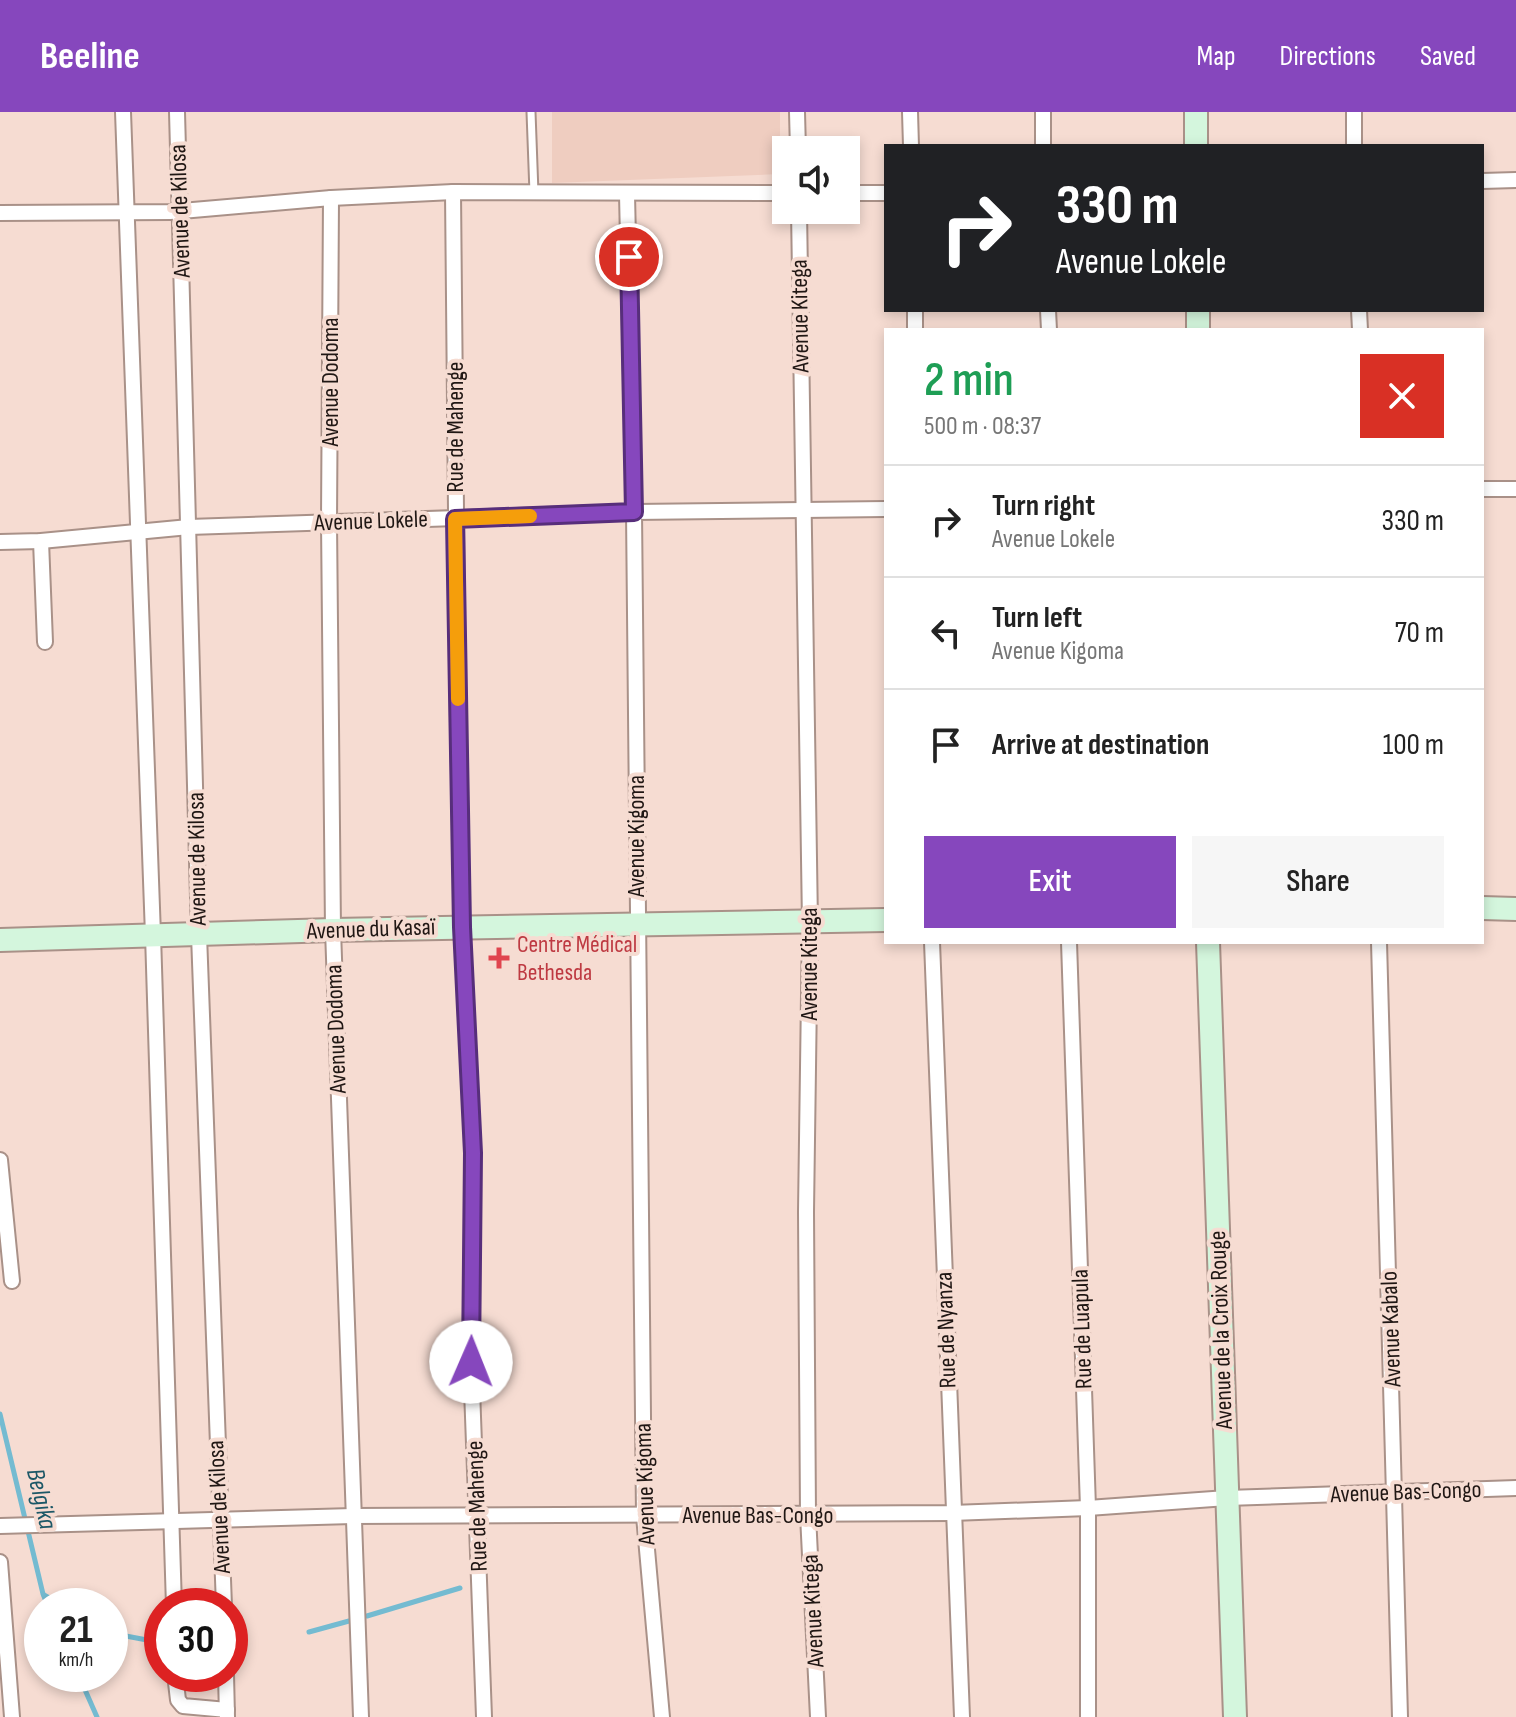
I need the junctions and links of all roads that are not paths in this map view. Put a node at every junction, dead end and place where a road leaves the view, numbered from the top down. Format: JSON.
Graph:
{"nodes":[{"id":1,"x":123,"y":112,"type":"edge"},
{"id":2,"x":177,"y":112,"type":"edge"},
{"id":3,"x":531,"y":112,"type":"edge"},
{"id":4,"x":797,"y":112,"type":"edge"},
{"id":5,"x":910,"y":112,"type":"edge"},
{"id":6,"x":1043,"y":112,"type":"edge"},
{"id":7,"x":1196,"y":112,"type":"edge"},
{"id":8,"x":1354,"y":112,"type":"edge"},
{"id":9,"x":798,"y":136,"type":"edge"},
{"id":10,"x":911,"y":144,"type":"edge"},
{"id":11,"x":1043,"y":144,"type":"edge"},
{"id":12,"x":1196,"y":144,"type":"edge"},
{"id":13,"x":1354,"y":144,"type":"edge"},
{"id":14,"x":1516,"y":180,"type":"edge"},
{"id":15,"x":1484,"y":181,"type":"edge"},
{"id":16,"x":453,"y":192,"type":"junction"},
{"id":17,"x":534,"y":193,"type":"junction"},
{"id":18,"x":772,"y":193,"type":"edge"},
{"id":19,"x":860,"y":193,"type":"edge"},
{"id":20,"x":884,"y":193,"type":"edge"},
{"id":21,"x":627,"y":194,"type":"junction"},
{"id":22,"x":331,"y":198,"type":"junction"},
{"id":23,"x":180,"y":210,"type":"junction"},
{"id":24,"x":126,"y":212,"type":"junction"},
{"id":25,"x":0,"y":213,"type":"edge"},
{"id":26,"x":799,"y":224,"type":"edge"},
{"id":27,"x":1484,"y":489,"type":"edge"},
{"id":28,"x":1516,"y":489,"type":"edge"},
{"id":29,"x":884,"y":509,"type":"edge"},
{"id":30,"x":802,"y":511,"type":"junction"},
{"id":31,"x":634,"y":512,"type":"junction"},
{"id":32,"x":455,"y":519,"type":"junction"},
{"id":33,"x":329,"y":522,"type":"junction"},
{"id":34,"x":189,"y":527,"type":"junction"},
{"id":35,"x":137,"y":533,"type":"junction"},
{"id":36,"x":41,"y":541,"type":"junction"},
{"id":37,"x":0,"y":542,"type":"edge"},
{"id":38,"x":45,"y":642,"type":"dead end"},
{"id":39,"x":1484,"y":908,"type":"edge"},
{"id":40,"x":1516,"y":909,"type":"edge"},
{"id":41,"x":884,"y":920,"type":"edge"},
{"id":42,"x":810,"y":923,"type":"junction"},
{"id":43,"x":462,"y":927,"type":"junction"},
{"id":44,"x":637,"y":927,"type":"junction"},
{"id":45,"x":333,"y":930,"type":"junction"},
{"id":46,"x":153,"y":935,"type":"junction"},
{"id":47,"x":199,"y":935,"type":"junction"},
{"id":48,"x":0,"y":940,"type":"edge"},
{"id":49,"x":932,"y":944,"type":"edge"},
{"id":50,"x":1069,"y":944,"type":"edge"},
{"id":51,"x":1208,"y":944,"type":"edge"},
{"id":52,"x":1379,"y":944,"type":"edge"},
{"id":53,"x":0,"y":1160,"type":"edge"},
{"id":54,"x":12,"y":1281,"type":"dead end"},
{"id":55,"x":1516,"y":1488,"type":"edge"},
{"id":56,"x":1396,"y":1492,"type":"junction"},
{"id":57,"x":1227,"y":1498,"type":"junction"},
{"id":58,"x":1088,"y":1508,"type":"junction"},
{"id":59,"x":952,"y":1513,"type":"junction"},
{"id":60,"x":478,"y":1515,"type":"junction"},
{"id":61,"x":808,"y":1515,"type":"junction"},
{"id":62,"x":353,"y":1516,"type":"junction"},
{"id":63,"x":644,"y":1516,"type":"junction"},
{"id":64,"x":172,"y":1521,"type":"junction"},
{"id":65,"x":219,"y":1521,"type":"junction"},
{"id":66,"x":4,"y":1526,"type":"edge"},
{"id":67,"x":0,"y":1562,"type":"edge"},
{"id":68,"x":174,"y":1588,"type":"edge"},
{"id":69,"x":223,"y":1588,"type":"edge"},
{"id":70,"x":177,"y":1692,"type":"edge"},
{"id":71,"x":226,"y":1692,"type":"edge"},
{"id":72,"x":227,"y":1714,"type":"edge"},
{"id":73,"x":12,"y":1717,"type":"edge"},
{"id":74,"x":361,"y":1717,"type":"edge"},
{"id":75,"x":484,"y":1717,"type":"edge"},
{"id":76,"x":662,"y":1717,"type":"edge"},
{"id":77,"x":818,"y":1717,"type":"edge"},
{"id":78,"x":962,"y":1717,"type":"edge"},
{"id":79,"x":1088,"y":1717,"type":"edge"},
{"id":80,"x":1235,"y":1717,"type":"edge"},
{"id":81,"x":1400,"y":1717,"type":"edge"}],
"edges":[{"from":1,"to":24,"type":"street"},
{"from":2,"to":23,"type":"street","name":"Avenue de Kilosa"},
{"from":3,"to":17,"type":"lane"},
{"from":4,"to":9,"type":"street"},
{"from":5,"to":10,"type":"street"},
{"from":6,"to":11,"type":"street"},
{"from":7,"to":12,"type":"street"},
{"from":8,"to":13,"type":"street"},
{"from":14,"to":15,"type":"street"},
{"from":16,"to":17,"type":"street"},
{"from":16,"to":22,"type":"street"},
{"from":16,"to":32,"type":"street","name":"Rue de Mahenge"},
{"from":17,"to":21,"type":"street"},
{"from":18,"to":21,"type":"street"},
{"from":19,"to":20,"type":"street"},
{"from":21,"to":31,"type":"street","name":"Avenue Kigoma"},
{"from":22,"to":23,"type":"street"},
{"from":22,"to":33,"type":"street","name":"Avenue Dodoma"},
{"from":23,"to":24,"type":"street"},
{"from":23,"to":34,"type":"street","name":"Avenue de Kilosa"},
{"from":24,"to":25,"type":"street"},
{"from":24,"to":35,"type":"street"},
{"from":26,"to":30,"type":"street","name":"Avenue Kitega"},
{"from":27,"to":28,"type":"street"},
{"from":29,"to":30,"type":"street","name":"Avenue Lokele"},
{"from":30,"to":31,"type":"street","name":"Avenue Lokele"},
{"from":30,"to":42,"type":"street","name":"Avenue Kitega"},
{"from":31,"to":32,"type":"street","name":"Avenue Lokele"},
{"from":31,"to":44,"type":"street","name":"Avenue Kigoma"},
{"from":32,"to":33,"type":"street","name":"Avenue Lokele"},
{"from":32,"to":43,"type":"street","name":"Rue de Mahenge"},
{"from":33,"to":34,"type":"street","name":"Avenue Lokele"},
{"from":33,"to":45,"type":"street","name":"Avenue Dodoma"},
{"from":34,"to":35,"type":"street","name":"Avenue Lokele"},
{"from":34,"to":47,"type":"street","name":"Avenue de Kilosa"},
{"from":35,"to":36,"type":"street","name":"Avenue Lokele"},
{"from":35,"to":46,"type":"street"},
{"from":36,"to":37,"type":"street","name":"Avenue Lokele"},
{"from":36,"to":38,"type":"street"},
{"from":39,"to":40,"type":"street"},
{"from":41,"to":42,"type":"street","name":"Avenue du Kasaï"},
{"from":42,"to":44,"type":"street","name":"Avenue du Kasaï"},
{"from":42,"to":61,"type":"street","name":"Avenue Kitega"},
{"from":43,"to":44,"type":"street","name":"Avenue du Kasaï"},
{"from":43,"to":45,"type":"street","name":"Avenue du Kasaï"},
{"from":43,"to":60,"type":"street","name":"Rue de Mahenge"},
{"from":44,"to":63,"type":"street","name":"Avenue Kigoma"},
{"from":45,"to":47,"type":"street","name":"Avenue du Kasaï"},
{"from":45,"to":62,"type":"street","name":"Avenue Dodoma"},
{"from":46,"to":47,"type":"street","name":"Avenue du Kasaï"},
{"from":46,"to":48,"type":"street","name":"Avenue du Kasaï"},
{"from":46,"to":64,"type":"street"},
{"from":47,"to":65,"type":"street","name":"Avenue de Kilosa"},
{"from":49,"to":59,"type":"street","name":"Rue de Nyanza"},
{"from":50,"to":58,"type":"street","name":"Rue de Luapula"},
{"from":51,"to":57,"type":"street","name":"Avenue de la Croix Rouge"},
{"from":52,"to":56,"type":"street","name":"Avenue Kabalo"},
{"from":53,"to":54,"type":"street"},
{"from":55,"to":56,"type":"street","name":"Avenue Bas-Congo"},
{"from":56,"to":57,"type":"street","name":"Avenue Bas-Congo"},
{"from":56,"to":81,"type":"street","name":"Avenue Kabalo"},
{"from":57,"to":58,"type":"street","name":"Avenue Bas-Congo"},
{"from":57,"to":80,"type":"street","name":"Avenue de la Croix Rouge"},
{"from":58,"to":59,"type":"street","name":"Avenue Bas-Congo"},
{"from":58,"to":79,"type":"street","name":"Rue de Luapula"},
{"from":59,"to":61,"type":"street","name":"Avenue Bas-Congo"},
{"from":59,"to":78,"type":"street","name":"Rue de Nyanza"},
{"from":60,"to":62,"type":"street","name":"Avenue Bas-Congo"},
{"from":60,"to":63,"type":"street","name":"Avenue Bas-Congo"},
{"from":60,"to":75,"type":"street","name":"Rue de Mahenge"},
{"from":61,"to":63,"type":"street","name":"Avenue Bas-Congo"},
{"from":61,"to":77,"type":"street","name":"Avenue Kitega"},
{"from":62,"to":65,"type":"street","name":"Avenue Bas-Congo"},
{"from":62,"to":74,"type":"street","name":"Avenue Dodoma"},
{"from":63,"to":76,"type":"street","name":"Avenue Kigoma"},
{"from":64,"to":65,"type":"street","name":"Avenue Bas-Congo"},
{"from":64,"to":66,"type":"street","name":"Avenue Bas-Congo"},
{"from":64,"to":68,"type":"street"},
{"from":65,"to":69,"type":"street","name":"Avenue de Kilosa"},
{"from":67,"to":73,"type":"street"},
{"from":70,"to":72,"type":"street"},
{"from":71,"to":72,"type":"street"}]}
